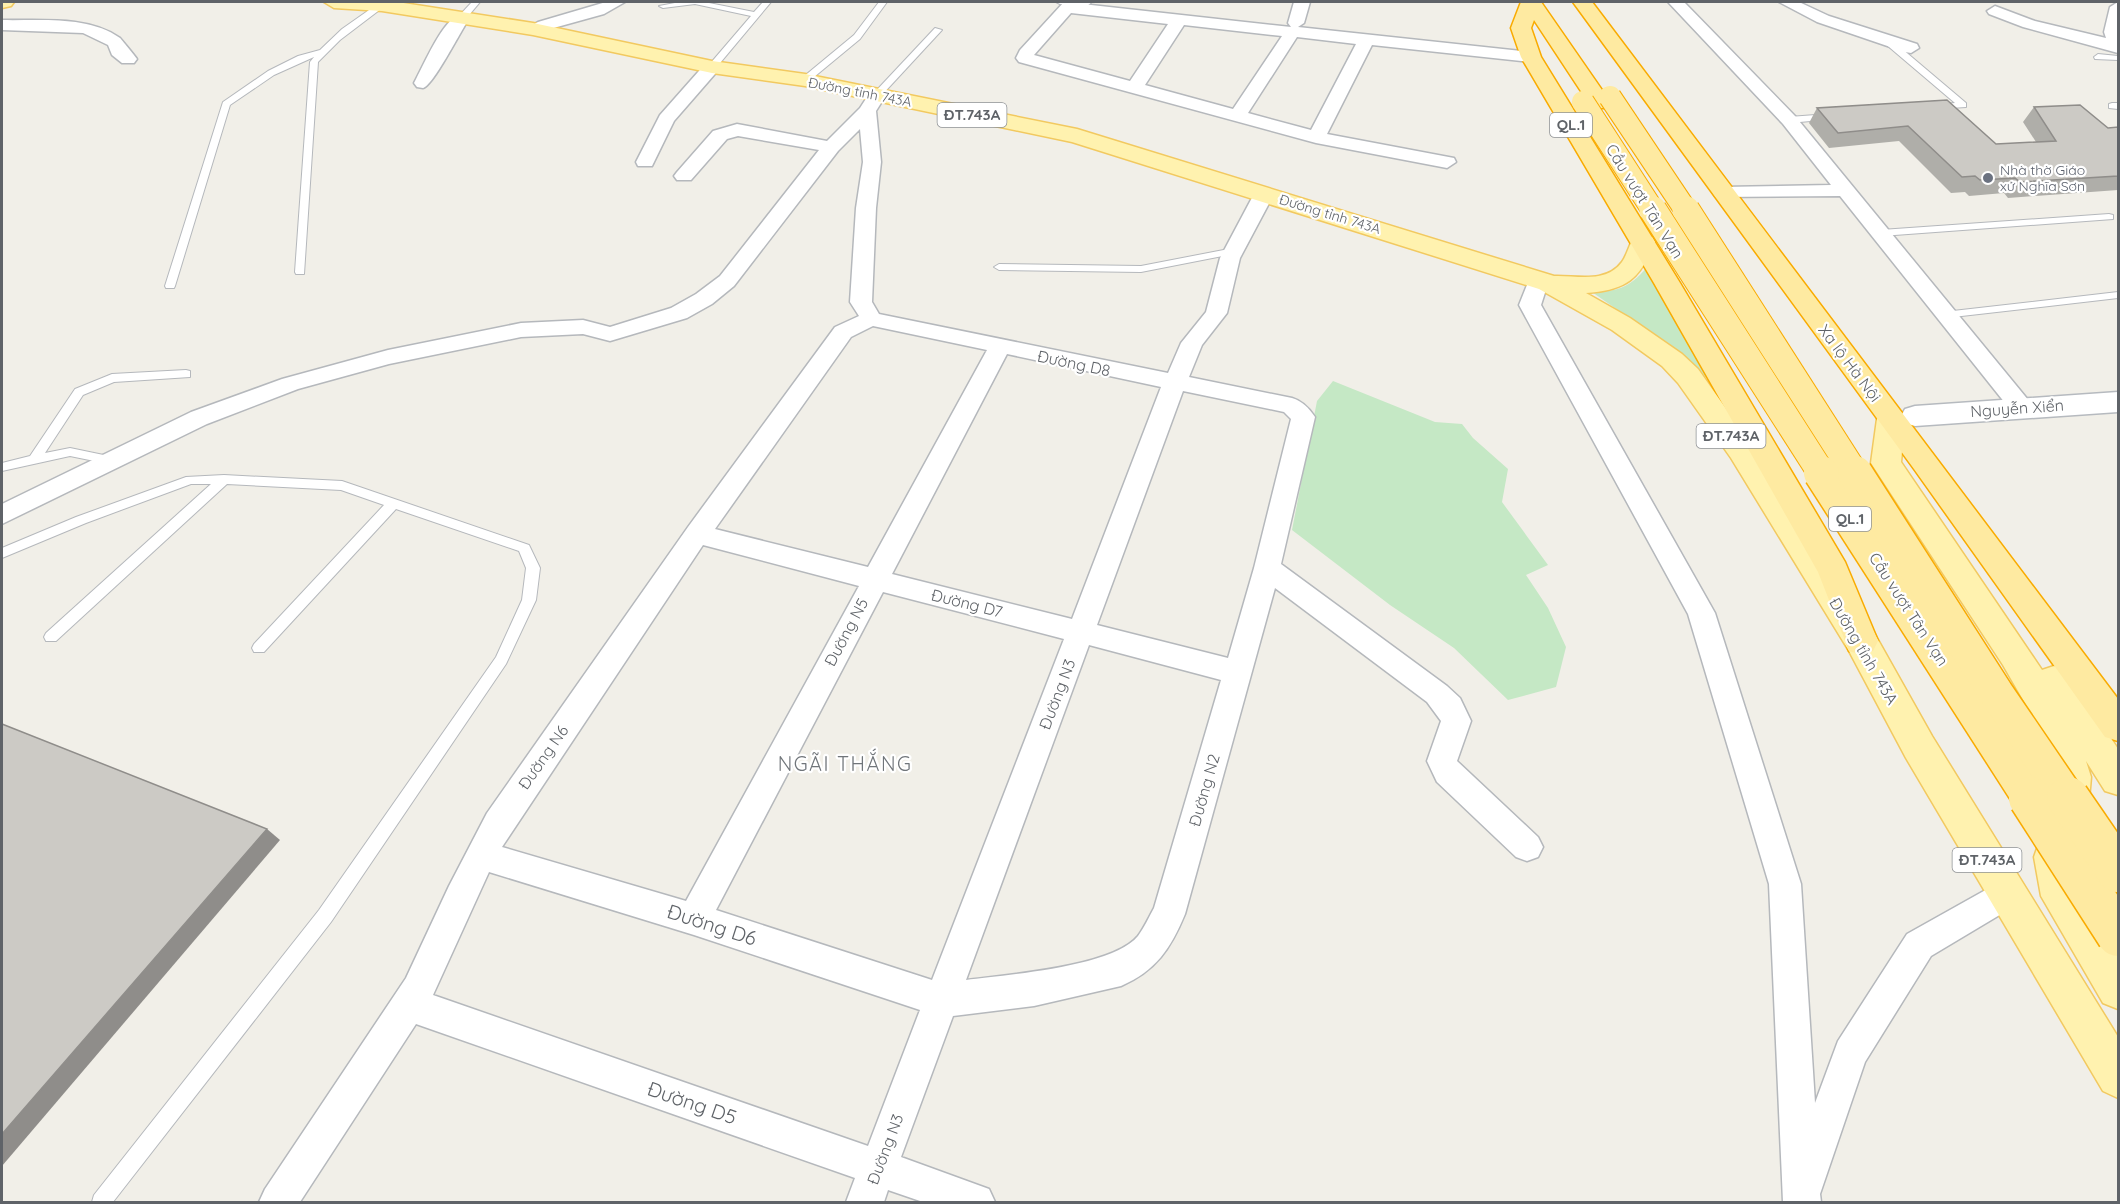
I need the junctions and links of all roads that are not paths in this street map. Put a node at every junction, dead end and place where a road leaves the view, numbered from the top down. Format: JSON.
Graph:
{"nodes":[{"id":1,"x":334,"y":2,"type":"edge"},
{"id":2,"x":476,"y":2,"type":"edge"},
{"id":3,"x":618,"y":2,"type":"edge"},
{"id":4,"x":767,"y":2,"type":"edge"},
{"id":5,"x":883,"y":2,"type":"edge"},
{"id":6,"x":1088,"y":2,"type":"edge"},
{"id":7,"x":1302,"y":2,"type":"edge"},
{"id":8,"x":1531,"y":2,"type":"edge"},
{"id":9,"x":1552,"y":2,"type":"edge"},
{"id":10,"x":1582,"y":2,"type":"edge"},
{"id":11,"x":1609,"y":2,"type":"edge"},
{"id":12,"x":1676,"y":2,"type":"edge"},
{"id":13,"x":1787,"y":2,"type":"edge"},
{"id":14,"x":1066,"y":4,"type":"edge"},
{"id":15,"x":382,"y":5,"type":"junction"},
{"id":16,"x":407,"y":5,"type":"edge"},
{"id":17,"x":663,"y":6,"type":"dead end"},
{"id":18,"x":2118,"y":7,"type":"edge"},
{"id":19,"x":1995,"y":11,"type":"dead end"},
{"id":20,"x":757,"y":15,"type":"junction"},
{"id":21,"x":461,"y":19,"type":"junction"},
{"id":22,"x":1179,"y":20,"type":"junction"},
{"id":23,"x":2,"y":25,"type":"edge"},
{"id":24,"x":1294,"y":28,"type":"junction"},
{"id":25,"x":532,"y":29,"type":"junction"},
{"id":26,"x":938,"y":30,"type":"dead end"},
{"id":27,"x":1884,"y":39,"type":"junction"},
{"id":28,"x":1366,"y":40,"type":"junction"},
{"id":29,"x":1911,"y":48,"type":"dead end"},
{"id":30,"x":2118,"y":51,"type":"edge"},
{"id":31,"x":321,"y":52,"type":"junction"},
{"id":32,"x":1531,"y":57,"type":"junction"},
{"id":33,"x":2098,"y":57,"type":"dead end"},
{"id":34,"x":128,"y":60,"type":"dead end"},
{"id":35,"x":712,"y":67,"type":"junction"},
{"id":36,"x":805,"y":80,"type":"junction"},
{"id":37,"x":423,"y":83,"type":"dead end"},
{"id":38,"x":1134,"y":89,"type":"junction"},
{"id":39,"x":1594,"y":95,"type":"junction"},
{"id":40,"x":872,"y":103,"type":"junction"},
{"id":41,"x":1928,"y":108,"type":"edge"},
{"id":42,"x":1238,"y":115,"type":"junction"},
{"id":43,"x":1836,"y":116,"type":"edge"},
{"id":44,"x":1789,"y":120,"type":"junction"},
{"id":45,"x":1316,"y":137,"type":"junction"},
{"id":46,"x":831,"y":147,"type":"junction"},
{"id":47,"x":645,"y":162,"type":"dead end"},
{"id":48,"x":1447,"y":162,"type":"dead end"},
{"id":49,"x":684,"y":176,"type":"dead end"},
{"id":50,"x":1848,"y":190,"type":"junction"},
{"id":51,"x":1748,"y":192,"type":"junction"},
{"id":52,"x":1723,"y":193,"type":"junction"},
{"id":53,"x":1264,"y":194,"type":"junction"},
{"id":54,"x":2109,"y":217,"type":"dead end"},
{"id":55,"x":1881,"y":233,"type":"junction"},
{"id":56,"x":1643,"y":242,"type":"junction"},
{"id":57,"x":1234,"y":251,"type":"junction"},
{"id":58,"x":999,"y":267,"type":"dead end"},
{"id":59,"x":300,"y":272,"type":"dead end"},
{"id":60,"x":1543,"y":281,"type":"junction"},
{"id":61,"x":170,"y":286,"type":"dead end"},
{"id":62,"x":2118,"y":295,"type":"edge"},
{"id":63,"x":1944,"y":315,"type":"junction"},
{"id":64,"x":871,"y":319,"type":"junction"},
{"id":65,"x":1000,"y":347,"type":"junction"},
{"id":66,"x":186,"y":374,"type":"dead end"},
{"id":67,"x":1174,"y":384,"type":"junction"},
{"id":68,"x":2118,"y":402,"type":"edge"},
{"id":69,"x":2021,"y":407,"type":"junction"},
{"id":70,"x":1303,"y":417,"type":"joint"},
{"id":71,"x":1903,"y":417,"type":"junction"},
{"id":72,"x":34,"y":460,"type":"junction"},
{"id":73,"x":114,"y":460,"type":"junction"},
{"id":74,"x":2,"y":467,"type":"edge"},
{"id":75,"x":224,"y":479,"type":"junction"},
{"id":76,"x":392,"y":505,"type":"junction"},
{"id":77,"x":2,"y":515,"type":"edge"},
{"id":78,"x":697,"y":534,"type":"junction"},
{"id":79,"x":2,"y":553,"type":"edge"},
{"id":80,"x":1267,"y":568,"type":"junction"},
{"id":81,"x":874,"y":579,"type":"junction"},
{"id":82,"x":1985,"y":613,"type":"junction"},
{"id":83,"x":1080,"y":632,"type":"junction"},
{"id":84,"x":51,"y":637,"type":"dead end"},
{"id":85,"x":1861,"y":641,"type":"junction"},
{"id":86,"x":259,"y":648,"type":"dead end"},
{"id":87,"x":1237,"y":672,"type":"junction"},
{"id":88,"x":2118,"y":692,"type":"edge"},
{"id":89,"x":2118,"y":726,"type":"edge"},
{"id":90,"x":2118,"y":779,"type":"edge"},
{"id":91,"x":1527,"y":847,"type":"dead end"},
{"id":92,"x":481,"y":855,"type":"junction"},
{"id":93,"x":2118,"y":871,"type":"edge"},
{"id":94,"x":2007,"y":893,"type":"junction"},
{"id":95,"x":2118,"y":903,"type":"edge"},
{"id":96,"x":694,"y":919,"type":"junction"},
{"id":97,"x":2118,"y":935,"type":"edge"},
{"id":98,"x":2118,"y":988,"type":"edge"},
{"id":99,"x":941,"y":1000,"type":"junction"},
{"id":100,"x":408,"y":1004,"type":"junction"},
{"id":101,"x":2118,"y":1076,"type":"edge"},
{"id":102,"x":878,"y":1168,"type":"junction"},
{"id":103,"x":1802,"y":1199,"type":"edge"},
{"id":104,"x":101,"y":1203,"type":"edge"},
{"id":105,"x":278,"y":1203,"type":"edge"},
{"id":106,"x":865,"y":1203,"type":"edge"},
{"id":107,"x":976,"y":1203,"type":"edge"}],
"edges":[{"from":1,"to":15,"type":"main road","name":"Đường tỉnh 743A","number":"ĐT.743A"},
{"from":2,"to":21,"type":"lane"},
{"from":3,"to":25,"type":"street"},
{"from":4,"to":20,"type":"lane"},
{"from":5,"to":36,"type":"lane"},
{"from":6,"to":14,"type":"lane"},
{"from":7,"to":24,"type":"street"},
{"from":8,"to":32,"type":"highway","number":"QL.1"},
{"from":8,"to":39,"type":"highway","number":"QL.1"},
{"from":9,"to":39,"type":"highway","number":"QL.1"},
{"from":10,"to":52,"type":"highway","name":"Xa lộ Hà Nội"},
{"from":11,"to":51,"type":"highway","name":"Xa lộ Hà Nội"},
{"from":12,"to":44,"type":"street"},
{"from":13,"to":27,"type":"street"},
{"from":14,"to":22,"type":"street"},
{"from":14,"to":38,"type":"street"},
{"from":15,"to":16,"type":"main road","name":"Đường tỉnh 743A","number":"ĐT.743A"},
{"from":15,"to":31,"type":"lane"},
{"from":16,"to":21,"type":"main road","name":"Đường tỉnh 743A","number":"ĐT.743A"},
{"from":17,"to":20,"type":"lane"},
{"from":18,"to":30,"type":"street"},
{"from":19,"to":30,"type":"street"},
{"from":20,"to":35,"type":"lane"},
{"from":21,"to":25,"type":"main road","name":"Đường tỉnh 743A","number":"ĐT.743A"},
{"from":21,"to":37,"type":"street"},
{"from":22,"to":24,"type":"street"},
{"from":22,"to":38,"type":"street"},
{"from":23,"to":34,"type":"street"},
{"from":24,"to":28,"type":"street"},
{"from":24,"to":42,"type":"street"},
{"from":25,"to":35,"type":"main road","name":"Đường tỉnh 743A","number":"ĐT.743A"},
{"from":26,"to":40,"type":"lane"},
{"from":27,"to":29,"type":"street"},
{"from":27,"to":41,"type":"lane"},
{"from":28,"to":32,"type":"street"},
{"from":28,"to":45,"type":"street"},
{"from":30,"to":33,"type":"lane"},
{"from":31,"to":59,"type":"lane"},
{"from":31,"to":61,"type":"lane"},
{"from":32,"to":56,"type":"highway","number":"QL.1"},
{"from":35,"to":36,"type":"main road","name":"Đường tỉnh 743A","number":"ĐT.743A"},
{"from":35,"to":47,"type":"street"},
{"from":36,"to":40,"type":"main road","name":"Đường tỉnh 743A","number":"ĐT.743A"},
{"from":38,"to":42,"type":"street"},
{"from":39,"to":93,"type":"highway","name":"Cầu vượt Tân Vạn","number":"QL.1","bridge":true},
{"from":39,"to":95,"type":"highway","name":"Cầu vượt Tân Vạn","number":"QL.1"},
{"from":39,"to":97,"type":"highway","name":"Cầu vượt Tân Vạn","number":"QL.1","bridge":true},
{"from":40,"to":46,"type":"street"},
{"from":40,"to":53,"type":"main road","name":"Đường tỉnh 743A","number":"ĐT.743A"},
{"from":40,"to":64,"type":"street"},
{"from":42,"to":45,"type":"street"},
{"from":43,"to":44,"type":"lane"},
{"from":44,"to":50,"type":"street"},
{"from":45,"to":48,"type":"street"},
{"from":46,"to":49,"type":"street"},
{"from":46,"to":73,"type":"street"},
{"from":50,"to":51,"type":"street"},
{"from":50,"to":55,"type":"street"},
{"from":51,"to":52,"type":"street"},
{"from":51,"to":71,"type":"highway","name":"Xa lộ Hà Nội"},
{"from":52,"to":71,"type":"highway","name":"Xa lộ Hà Nội"},
{"from":53,"to":57,"type":"street","name":"Đường N3"},
{"from":53,"to":60,"type":"main road","name":"Đường tỉnh 743A","number":"ĐT.743A"},
{"from":54,"to":55,"type":"lane"},
{"from":55,"to":63,"type":"street"},
{"from":56,"to":60,"type":"main road","name":"Đường tỉnh 743A","number":"ĐT.743A"},
{"from":56,"to":85,"type":"highway","number":"QL.1"},
{"from":57,"to":58,"type":"lane"},
{"from":57,"to":67,"type":"street","name":"Đường N3"},
{"from":60,"to":85,"type":"main road","name":"Đường tỉnh 743A","number":"ĐT.743A"},
{"from":60,"to":103,"type":"street"},
{"from":62,"to":63,"type":"lane"},
{"from":63,"to":69,"type":"street"},
{"from":64,"to":65,"type":"street","name":"Đường D8"},
{"from":64,"to":78,"type":"street","name":"Đường N6"},
{"from":65,"to":67,"type":"street","name":"Đường D8"},
{"from":65,"to":81,"type":"street","name":"Đường N5"},
{"from":66,"to":72,"type":"lane"},
{"from":67,"to":70,"type":"street","name":"Đường D8"},
{"from":67,"to":83,"type":"street","name":"Đường N3"},
{"from":68,"to":69,"type":"main road","name":"Nguyễn Xiển"},
{"from":69,"to":71,"type":"main road","name":"Nguyễn Xiển"},
{"from":70,"to":80,"type":"street","name":"Đường N2"},
{"from":71,"to":82,"type":"main road"},
{"from":71,"to":88,"type":"highway","name":"Xa lộ Hà Nội"},
{"from":71,"to":89,"type":"highway","name":"Xa lộ Hà Nội"},
{"from":72,"to":73,"type":"lane"},
{"from":72,"to":74,"type":"lane"},
{"from":73,"to":77,"type":"street"},
{"from":75,"to":76,"type":"lane"},
{"from":75,"to":79,"type":"lane"},
{"from":75,"to":84,"type":"lane"},
{"from":76,"to":86,"type":"lane"},
{"from":76,"to":104,"type":"lane"},
{"from":78,"to":81,"type":"street","name":"Đường D7"},
{"from":78,"to":92,"type":"street","name":"Đường N6"},
{"from":80,"to":87,"type":"street","name":"Đường N2"},
{"from":80,"to":91,"type":"street"},
{"from":81,"to":83,"type":"street","name":"Đường D7"},
{"from":81,"to":96,"type":"street","name":"Đường N5"},
{"from":82,"to":90,"type":"main road"},
{"from":82,"to":98,"type":"main road"},
{"from":83,"to":87,"type":"street","name":"Đường D7"},
{"from":83,"to":99,"type":"street","name":"Đường N3"},
{"from":85,"to":94,"type":"main road","name":"Đường tỉnh 743A","number":"ĐT.743A"},
{"from":87,"to":99,"type":"street","name":"Đường N2"},
{"from":92,"to":96,"type":"street","name":"Đường D6"},
{"from":92,"to":100,"type":"street","name":"Đường N6"},
{"from":94,"to":101,"type":"main road","name":"Đường tỉnh 743A","number":"ĐT.743A"},
{"from":94,"to":103,"type":"street"},
{"from":96,"to":99,"type":"street","name":"Đường D6"},
{"from":99,"to":102,"type":"street","name":"Đường N3"},
{"from":100,"to":102,"type":"street","name":"Đường D5"},
{"from":100,"to":105,"type":"street","name":"Đường N6"},
{"from":102,"to":106,"type":"street","name":"Đường N3"},
{"from":102,"to":107,"type":"street","name":"Đường D5"}]}
